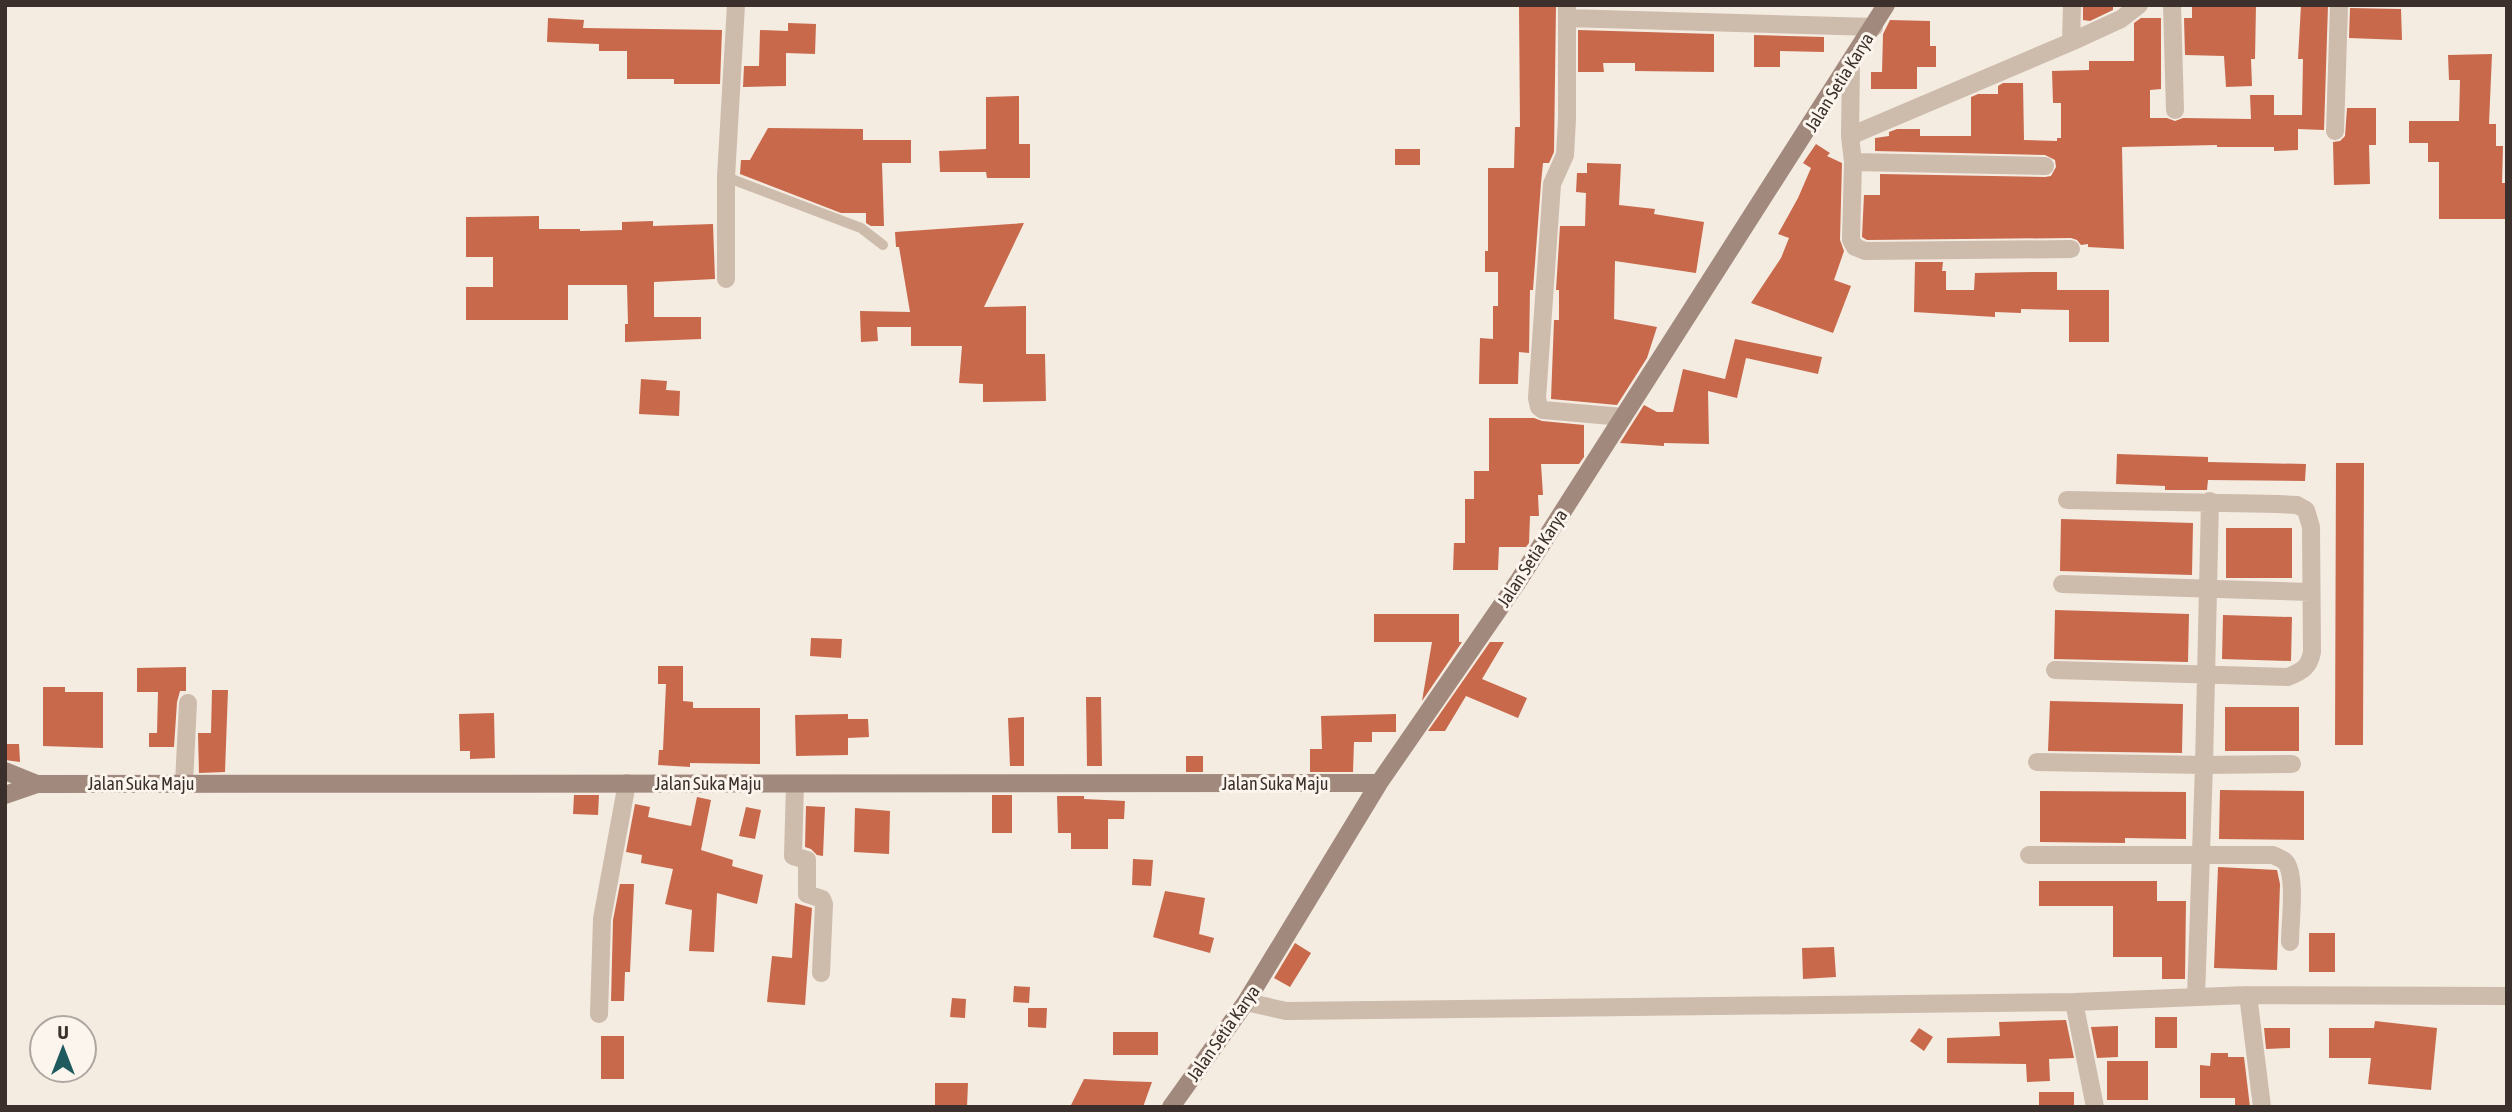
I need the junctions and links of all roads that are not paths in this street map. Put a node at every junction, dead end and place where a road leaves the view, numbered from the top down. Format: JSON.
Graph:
{"nodes":[{"id":1,"x":736,"y":5,"type":"edge"},
{"id":2,"x":1886,"y":5,"type":"edge"},
{"id":3,"x":2072,"y":5,"type":"edge"},
{"id":4,"x":2139,"y":5,"type":"edge"},
{"id":5,"x":2172,"y":5,"type":"edge"},
{"id":6,"x":2339,"y":5,"type":"edge"},
{"id":7,"x":1567,"y":12,"type":"edge"},
{"id":8,"x":1874,"y":27,"type":"junction"},
{"id":9,"x":2071,"y":42,"type":"junction"},
{"id":10,"x":1851,"y":63,"type":"junction"},
{"id":11,"x":2175,"y":110,"type":"dead end"},
{"id":12,"x":2334,"y":131,"type":"dead end"},
{"id":13,"x":1850,"y":136,"type":"junction"},
{"id":14,"x":1853,"y":162,"type":"junction"},
{"id":15,"x":2045,"y":166,"type":"dead end"},
{"id":16,"x":726,"y":177,"type":"junction"},
{"id":17,"x":883,"y":245,"type":"dead end"},
{"id":18,"x":2071,"y":249,"type":"dead end"},
{"id":19,"x":726,"y":279,"type":"dead end"},
{"id":20,"x":1623,"y":417,"type":"junction"},
{"id":21,"x":2067,"y":500,"type":"dead end"},
{"id":22,"x":2210,"y":501,"type":"junction"},
{"id":23,"x":2062,"y":584,"type":"dead end"},
{"id":24,"x":2208,"y":590,"type":"junction"},
{"id":25,"x":2311,"y":592,"type":"junction"},
{"id":26,"x":2055,"y":670,"type":"dead end"},
{"id":27,"x":2207,"y":673,"type":"junction"},
{"id":28,"x":188,"y":703,"type":"dead end"},
{"id":29,"x":2037,"y":762,"type":"dead end"},
{"id":30,"x":2292,"y":764,"type":"dead end"},
{"id":31,"x":2204,"y":765,"type":"junction"},
{"id":32,"x":5,"y":771,"type":"edge"},
{"id":33,"x":184,"y":783,"type":"junction"},
{"id":34,"x":627,"y":783,"type":"junction"},
{"id":35,"x":1379,"y":783,"type":"junction"},
{"id":36,"x":37,"y":784,"type":"junction"},
{"id":37,"x":795,"y":784,"type":"junction"},
{"id":38,"x":5,"y":795,"type":"edge"},
{"id":39,"x":2029,"y":855,"type":"dead end"},
{"id":40,"x":2202,"y":855,"type":"junction"},
{"id":41,"x":2290,"y":942,"type":"dead end"},
{"id":42,"x":821,"y":973,"type":"dead end"},
{"id":43,"x":2248,"y":995,"type":"junction"},
{"id":44,"x":2507,"y":996,"type":"edge"},
{"id":45,"x":2196,"y":997,"type":"junction"},
{"id":46,"x":1246,"y":1002,"type":"junction"},
{"id":47,"x":2074,"y":1002,"type":"junction"},
{"id":48,"x":599,"y":1014,"type":"dead end"},
{"id":49,"x":1171,"y":1107,"type":"edge"},
{"id":50,"x":2095,"y":1107,"type":"edge"},
{"id":51,"x":2262,"y":1107,"type":"edge"}],
"edges":[{"from":1,"to":16,"type":"street"},
{"from":2,"to":8,"type":"street","name":"Jalan Setia Karya"},
{"from":3,"to":9,"type":"street"},
{"from":4,"to":9,"type":"street"},
{"from":5,"to":11,"type":"street"},
{"from":6,"to":12,"type":"street"},
{"from":7,"to":8,"type":"street"},
{"from":7,"to":20,"type":"street"},
{"from":8,"to":10,"type":"street","name":"Jalan Setia Karya"},
{"from":9,"to":13,"type":"street"},
{"from":10,"to":13,"type":"street"},
{"from":10,"to":20,"type":"street","name":"Jalan Setia Karya"},
{"from":13,"to":14,"type":"street"},
{"from":14,"to":15,"type":"street"},
{"from":14,"to":18,"type":"street"},
{"from":16,"to":17,"type":"lane"},
{"from":16,"to":19,"type":"street"},
{"from":20,"to":35,"type":"street","name":"Jalan Setia Karya"},
{"from":21,"to":22,"type":"street"},
{"from":22,"to":24,"type":"street"},
{"from":22,"to":25,"type":"street"},
{"from":23,"to":24,"type":"street"},
{"from":24,"to":25,"type":"street"},
{"from":24,"to":27,"type":"street"},
{"from":25,"to":27,"type":"street"},
{"from":26,"to":27,"type":"street"},
{"from":27,"to":31,"type":"street"},
{"from":28,"to":33,"type":"street"},
{"from":29,"to":31,"type":"street"},
{"from":30,"to":31,"type":"street"},
{"from":31,"to":40,"type":"street"},
{"from":32,"to":36,"type":"street","name":"Jalan Suka Maju"},
{"from":33,"to":34,"type":"street","name":"Jalan Suka Maju"},
{"from":33,"to":36,"type":"street","name":"Jalan Suka Maju"},
{"from":34,"to":37,"type":"street","name":"Jalan Suka Maju"},
{"from":34,"to":48,"type":"street"},
{"from":35,"to":37,"type":"street","name":"Jalan Suka Maju"},
{"from":35,"to":46,"type":"street","name":"Jalan Setia Karya"},
{"from":36,"to":38,"type":"street","name":"Jalan Suka Maju"},
{"from":37,"to":42,"type":"street"},
{"from":39,"to":40,"type":"street"},
{"from":40,"to":41,"type":"street"},
{"from":40,"to":45,"type":"street"},
{"from":43,"to":44,"type":"street"},
{"from":43,"to":45,"type":"street"},
{"from":43,"to":51,"type":"street"},
{"from":45,"to":47,"type":"street"},
{"from":46,"to":47,"type":"street"},
{"from":46,"to":49,"type":"street","name":"Jalan Setia Karya"},
{"from":47,"to":50,"type":"street"}]}
